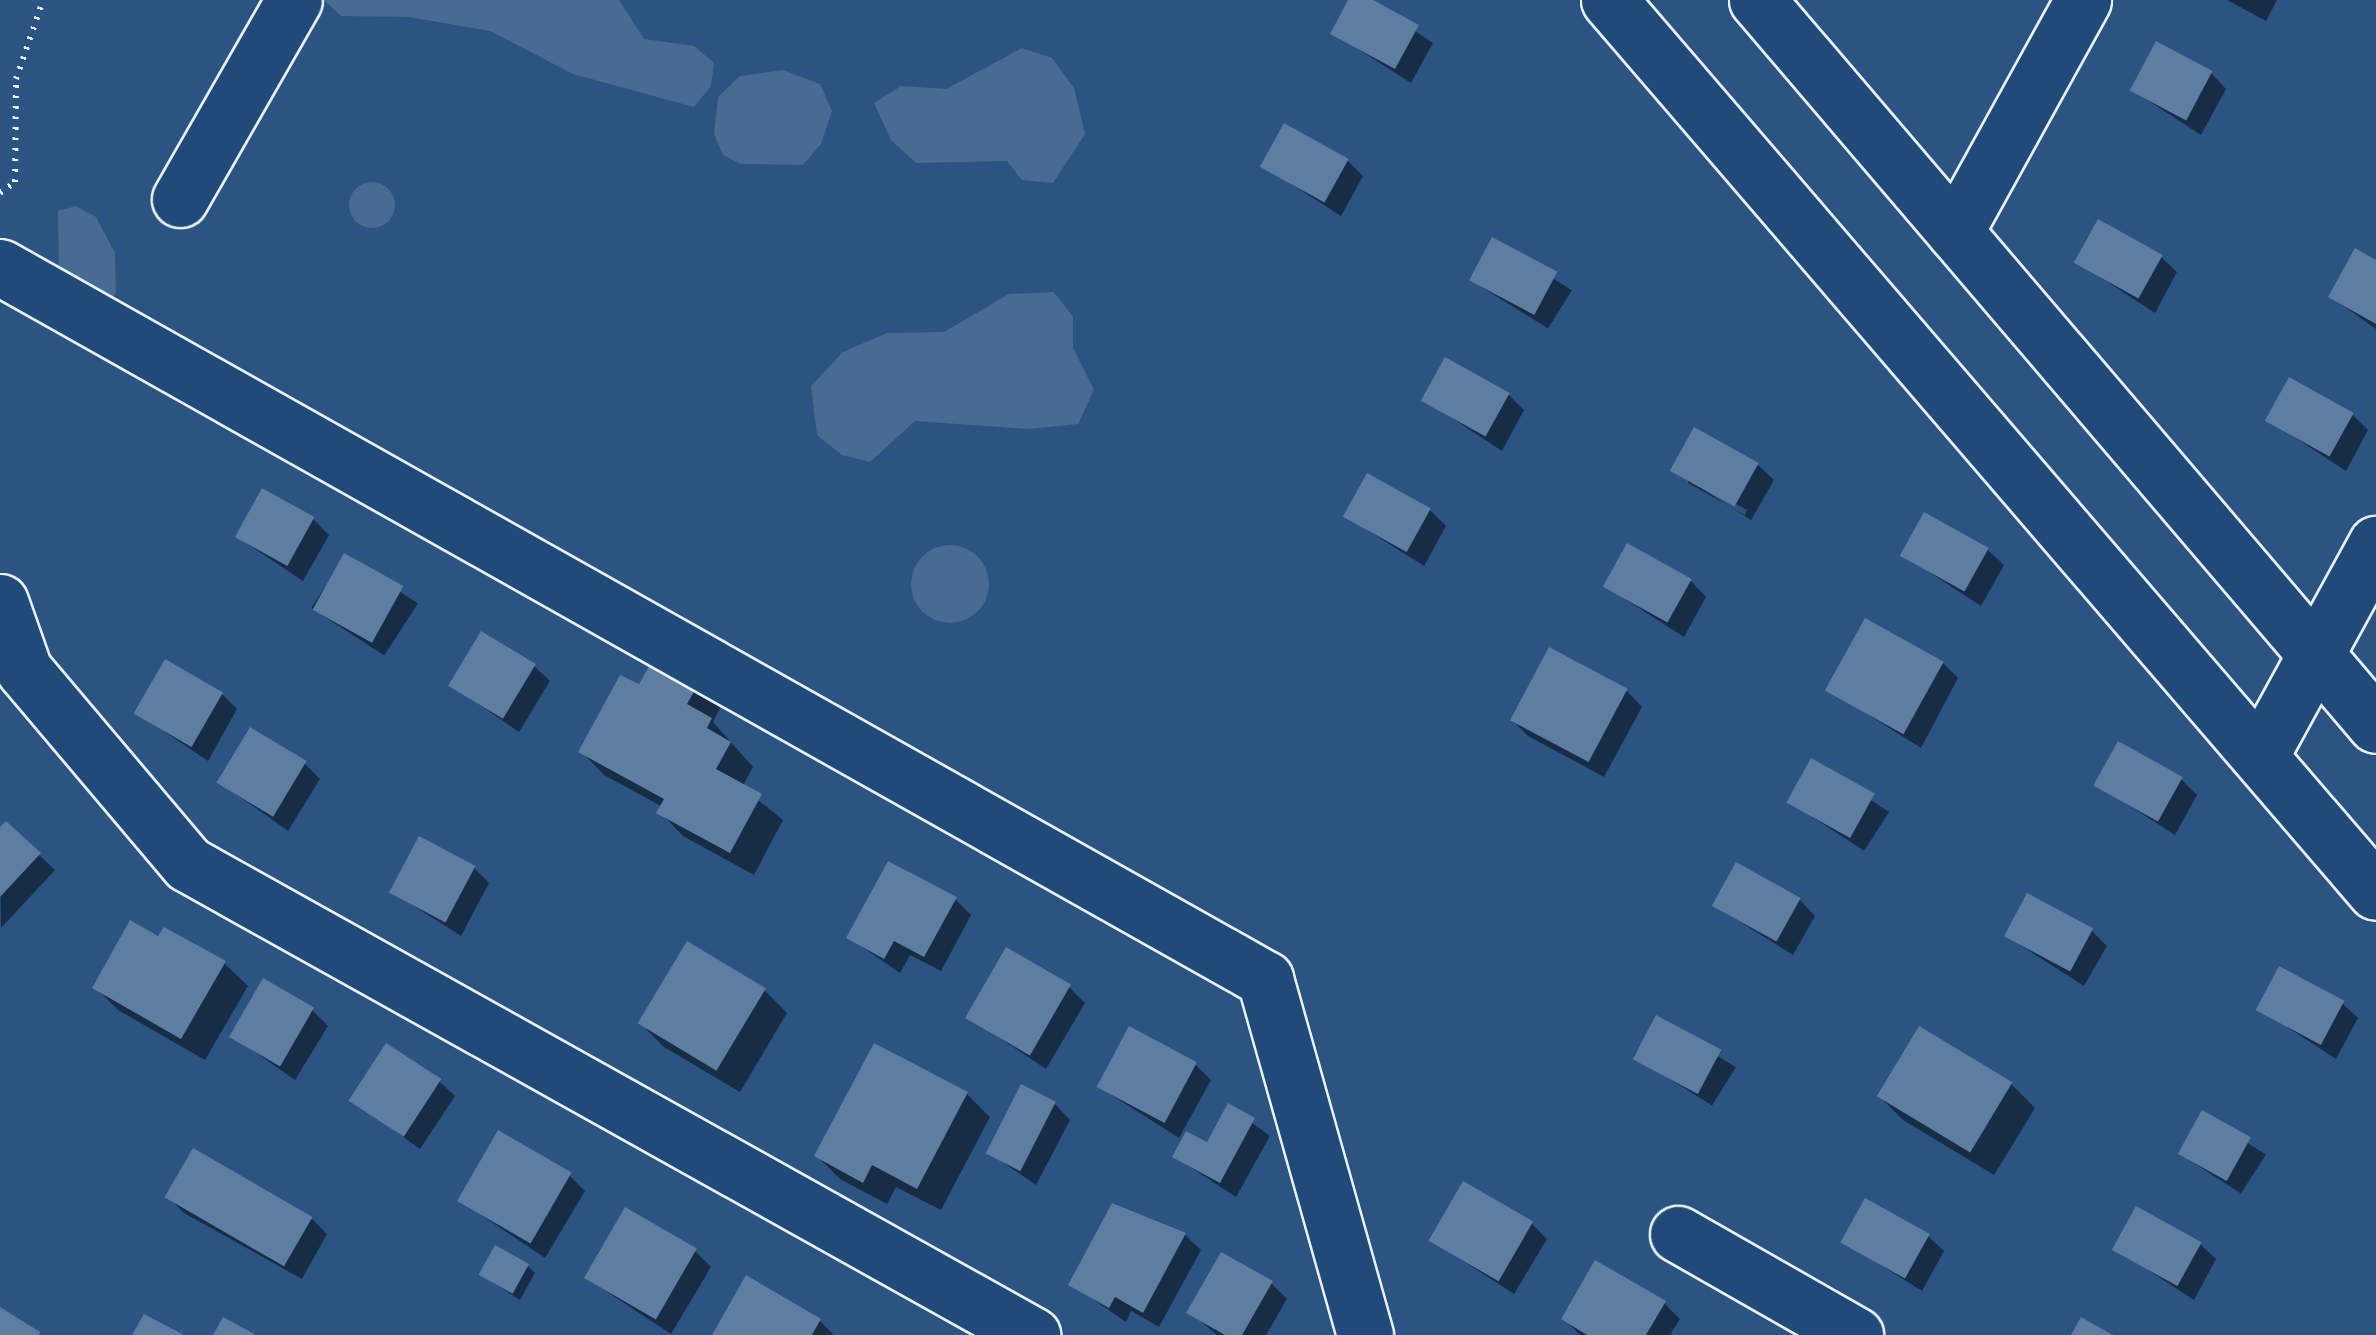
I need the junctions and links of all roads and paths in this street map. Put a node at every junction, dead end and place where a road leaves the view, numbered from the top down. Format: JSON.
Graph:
{"nodes":[{"id":1,"x":43,"y":0,"type":"edge"},
{"id":2,"x":294,"y":0,"type":"edge"},
{"id":3,"x":1609,"y":0,"type":"edge"},
{"id":4,"x":1757,"y":0,"type":"edge"},
{"id":5,"x":2083,"y":0,"type":"edge"},
{"id":6,"x":0,"y":193,"type":"edge"},
{"id":7,"x":180,"y":199,"type":"dead end"},
{"id":8,"x":1955,"y":232,"type":"junction"},
{"id":9,"x":0,"y":266,"type":"edge"},
{"id":10,"x":2376,"y":544,"type":"edge"},
{"id":11,"x":0,"y":602,"type":"edge"},
{"id":12,"x":2315,"y":654,"type":"junction"},
{"id":13,"x":2376,"y":726,"type":"edge"},
{"id":14,"x":2260,"y":756,"type":"junction"},
{"id":15,"x":2376,"y":892,"type":"edge"},
{"id":16,"x":1678,"y":1234,"type":"dead end"},
{"id":17,"x":1032,"y":1335,"type":"edge"},
{"id":18,"x":1365,"y":1335,"type":"edge"},
{"id":19,"x":1856,"y":1335,"type":"edge"}],
"edges":[{"from":1,"to":6,"type":"path"},
{"from":2,"to":7,"type":"street"},
{"from":3,"to":14,"type":"street"},
{"from":4,"to":8,"type":"street"},
{"from":5,"to":8,"type":"street"},
{"from":8,"to":12,"type":"street"},
{"from":9,"to":18,"type":"street"},
{"from":10,"to":12,"type":"street"},
{"from":11,"to":17,"type":"street"},
{"from":12,"to":13,"type":"street"},
{"from":12,"to":14,"type":"street"},
{"from":14,"to":15,"type":"street"},
{"from":16,"to":19,"type":"street"}]}
